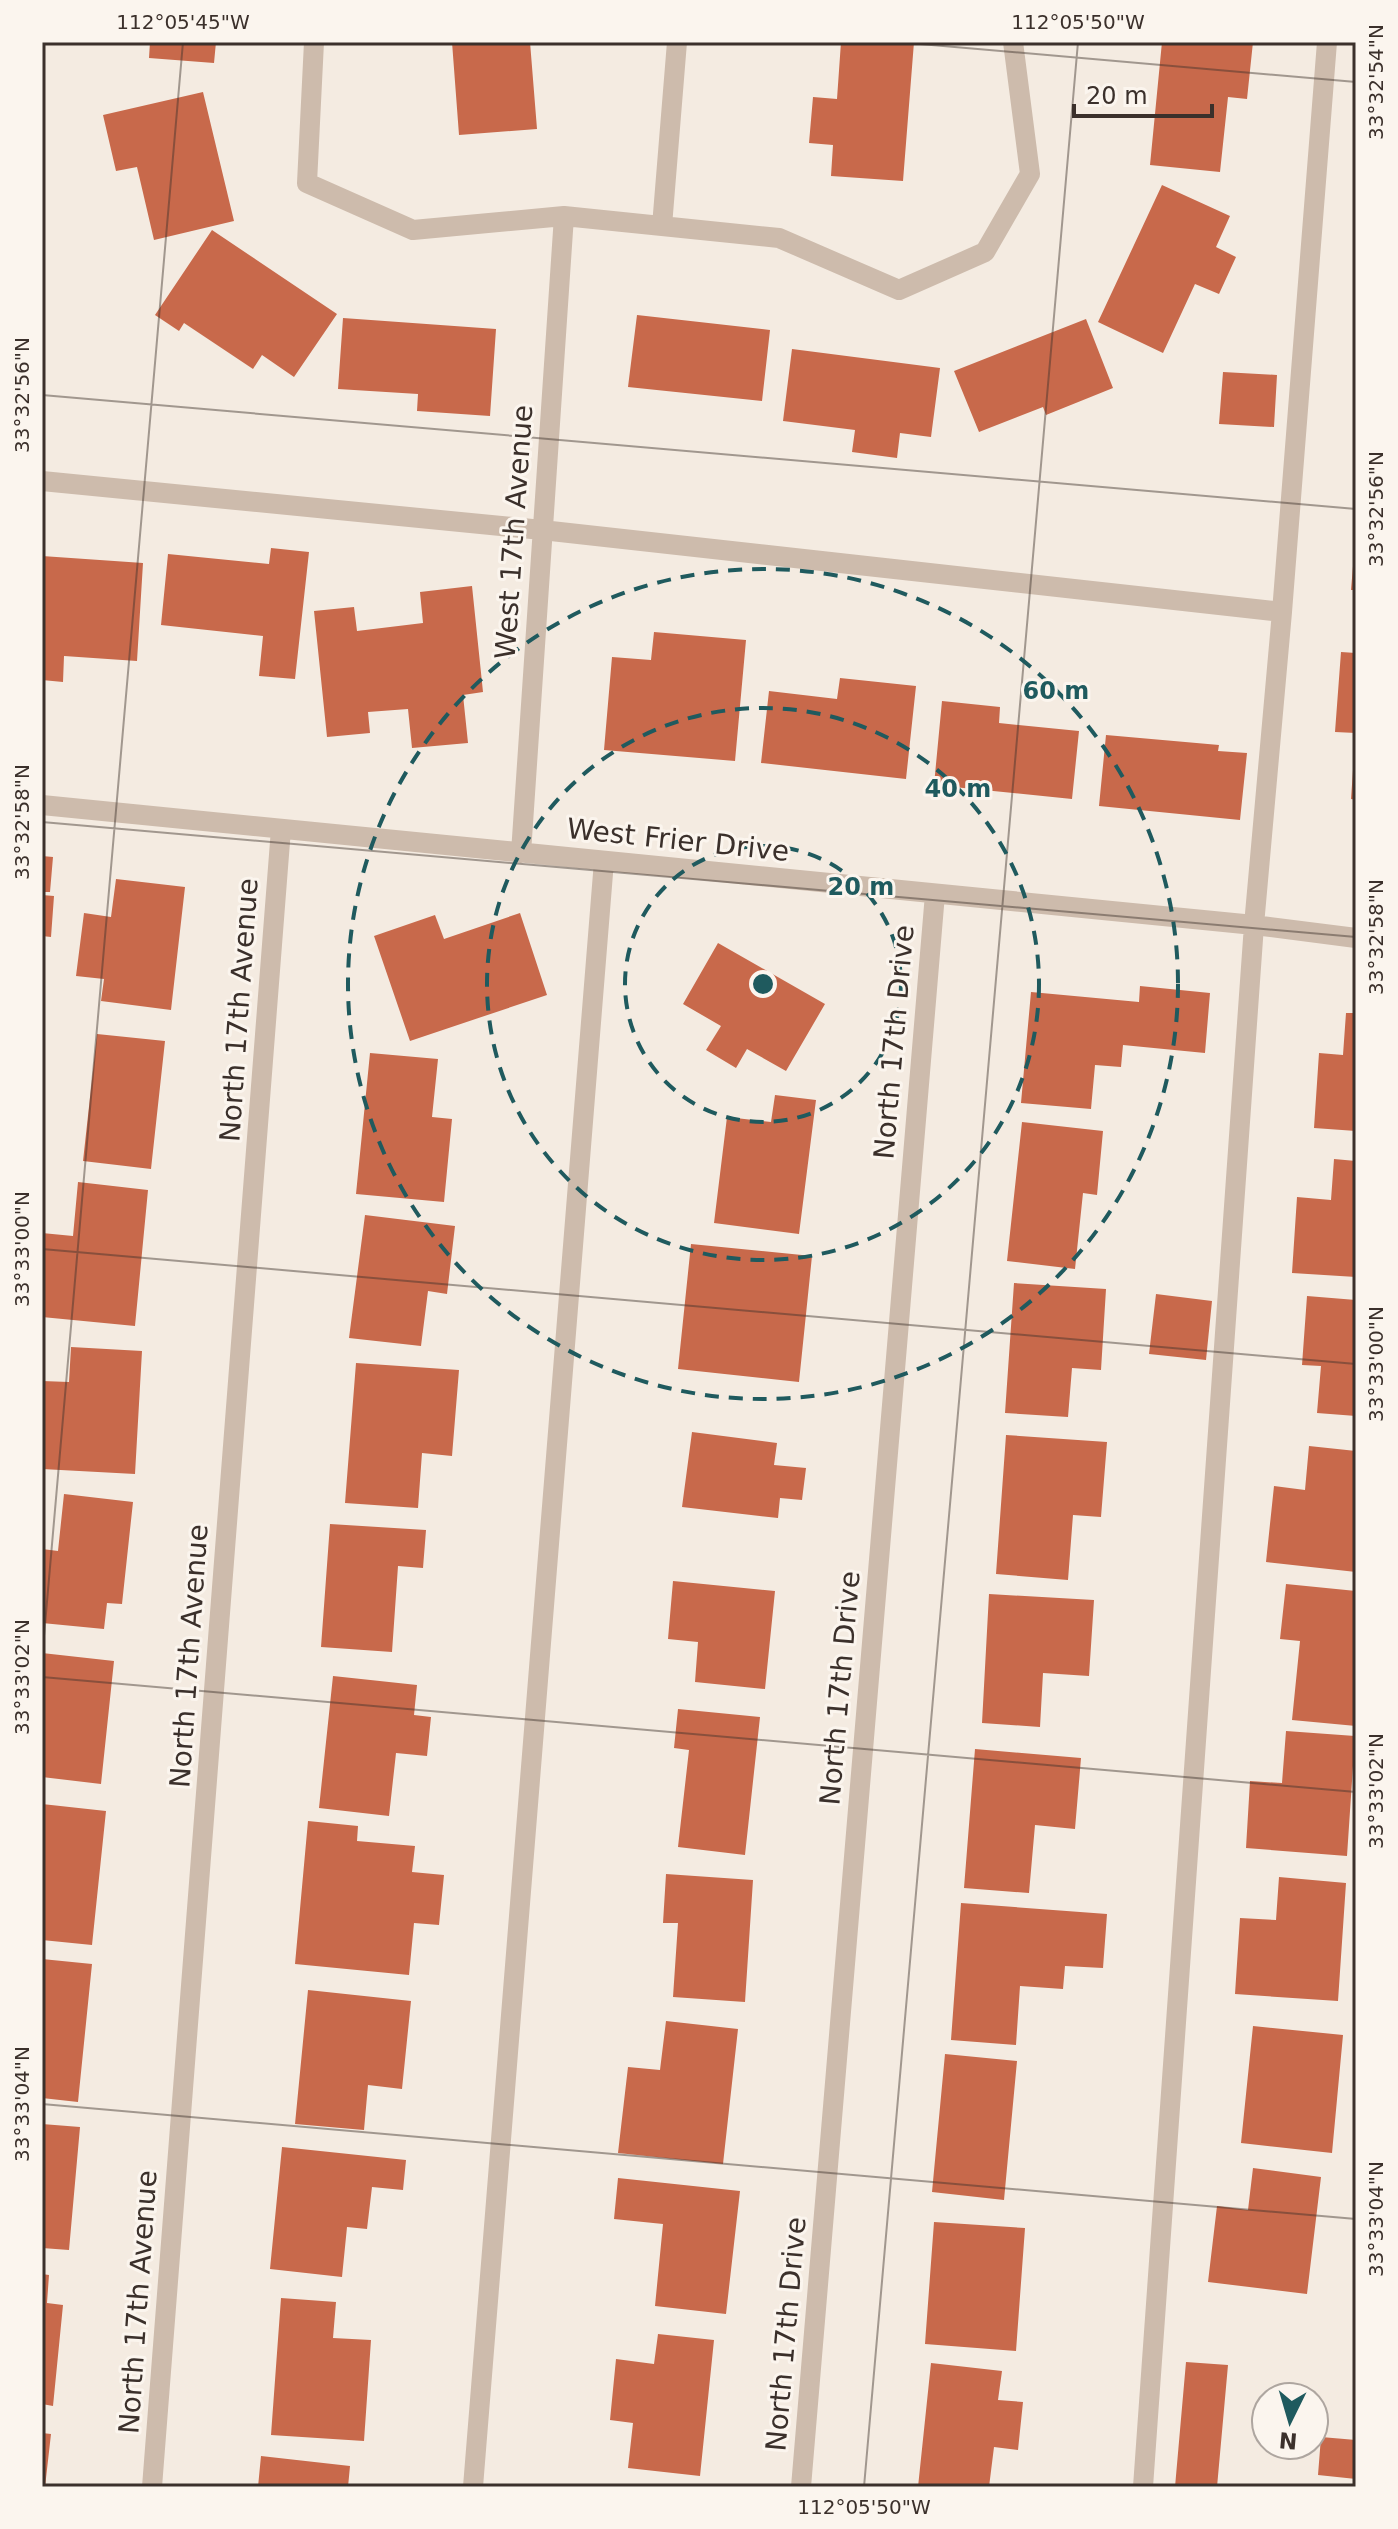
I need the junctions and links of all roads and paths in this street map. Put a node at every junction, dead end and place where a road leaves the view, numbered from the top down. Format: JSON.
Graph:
{"nodes":[{"id":1,"x":314,"y":42,"type":"edge"},
{"id":2,"x":677,"y":42,"type":"edge"},
{"id":3,"x":1013,"y":42,"type":"edge"},
{"id":4,"x":1327,"y":42,"type":"edge"},
{"id":5,"x":564,"y":216,"type":"junction"},
{"id":6,"x":662,"y":226,"type":"junction"},
{"id":7,"x":42,"y":481,"type":"edge"},
{"id":8,"x":542,"y":530,"type":"junction"},
{"id":9,"x":1282,"y":612,"type":"junction"},
{"id":10,"x":42,"y":805,"type":"edge"},
{"id":11,"x":281,"y":829,"type":"junction"},
{"id":12,"x":521,"y":853,"type":"junction"},
{"id":13,"x":604,"y":861,"type":"junction"},
{"id":14,"x":935,"y":894,"type":"junction"},
{"id":15,"x":1254,"y":925,"type":"junction"},
{"id":16,"x":1356,"y":938,"type":"edge"},
{"id":17,"x":152,"y":2487,"type":"edge"},
{"id":18,"x":473,"y":2487,"type":"edge"},
{"id":19,"x":801,"y":2487,"type":"edge"},
{"id":20,"x":1143,"y":2487,"type":"edge"}],
"edges":[{"from":1,"to":5,"type":"street"},
{"from":2,"to":6,"type":"street"},
{"from":3,"to":6,"type":"street"},
{"from":4,"to":9,"type":"street"},
{"from":5,"to":6,"type":"street"},
{"from":5,"to":8,"type":"street","name":"West 17th Avenue"},
{"from":7,"to":8,"type":"street"},
{"from":8,"to":9,"type":"street"},
{"from":8,"to":12,"type":"street","name":"West 17th Avenue"},
{"from":9,"to":15,"type":"street"},
{"from":10,"to":11,"type":"street","name":"West Frier Drive"},
{"from":11,"to":12,"type":"street","name":"West Frier Drive"},
{"from":11,"to":17,"type":"street","name":"North 17th Avenue"},
{"from":12,"to":13,"type":"street","name":"West Frier Drive"},
{"from":13,"to":14,"type":"street","name":"West Frier Drive"},
{"from":13,"to":18,"type":"street"},
{"from":14,"to":15,"type":"street","name":"West Frier Drive"},
{"from":14,"to":19,"type":"street","name":"North 17th Drive"},
{"from":15,"to":16,"type":"street","name":"West Frier Drive"},
{"from":15,"to":20,"type":"street"}]}
